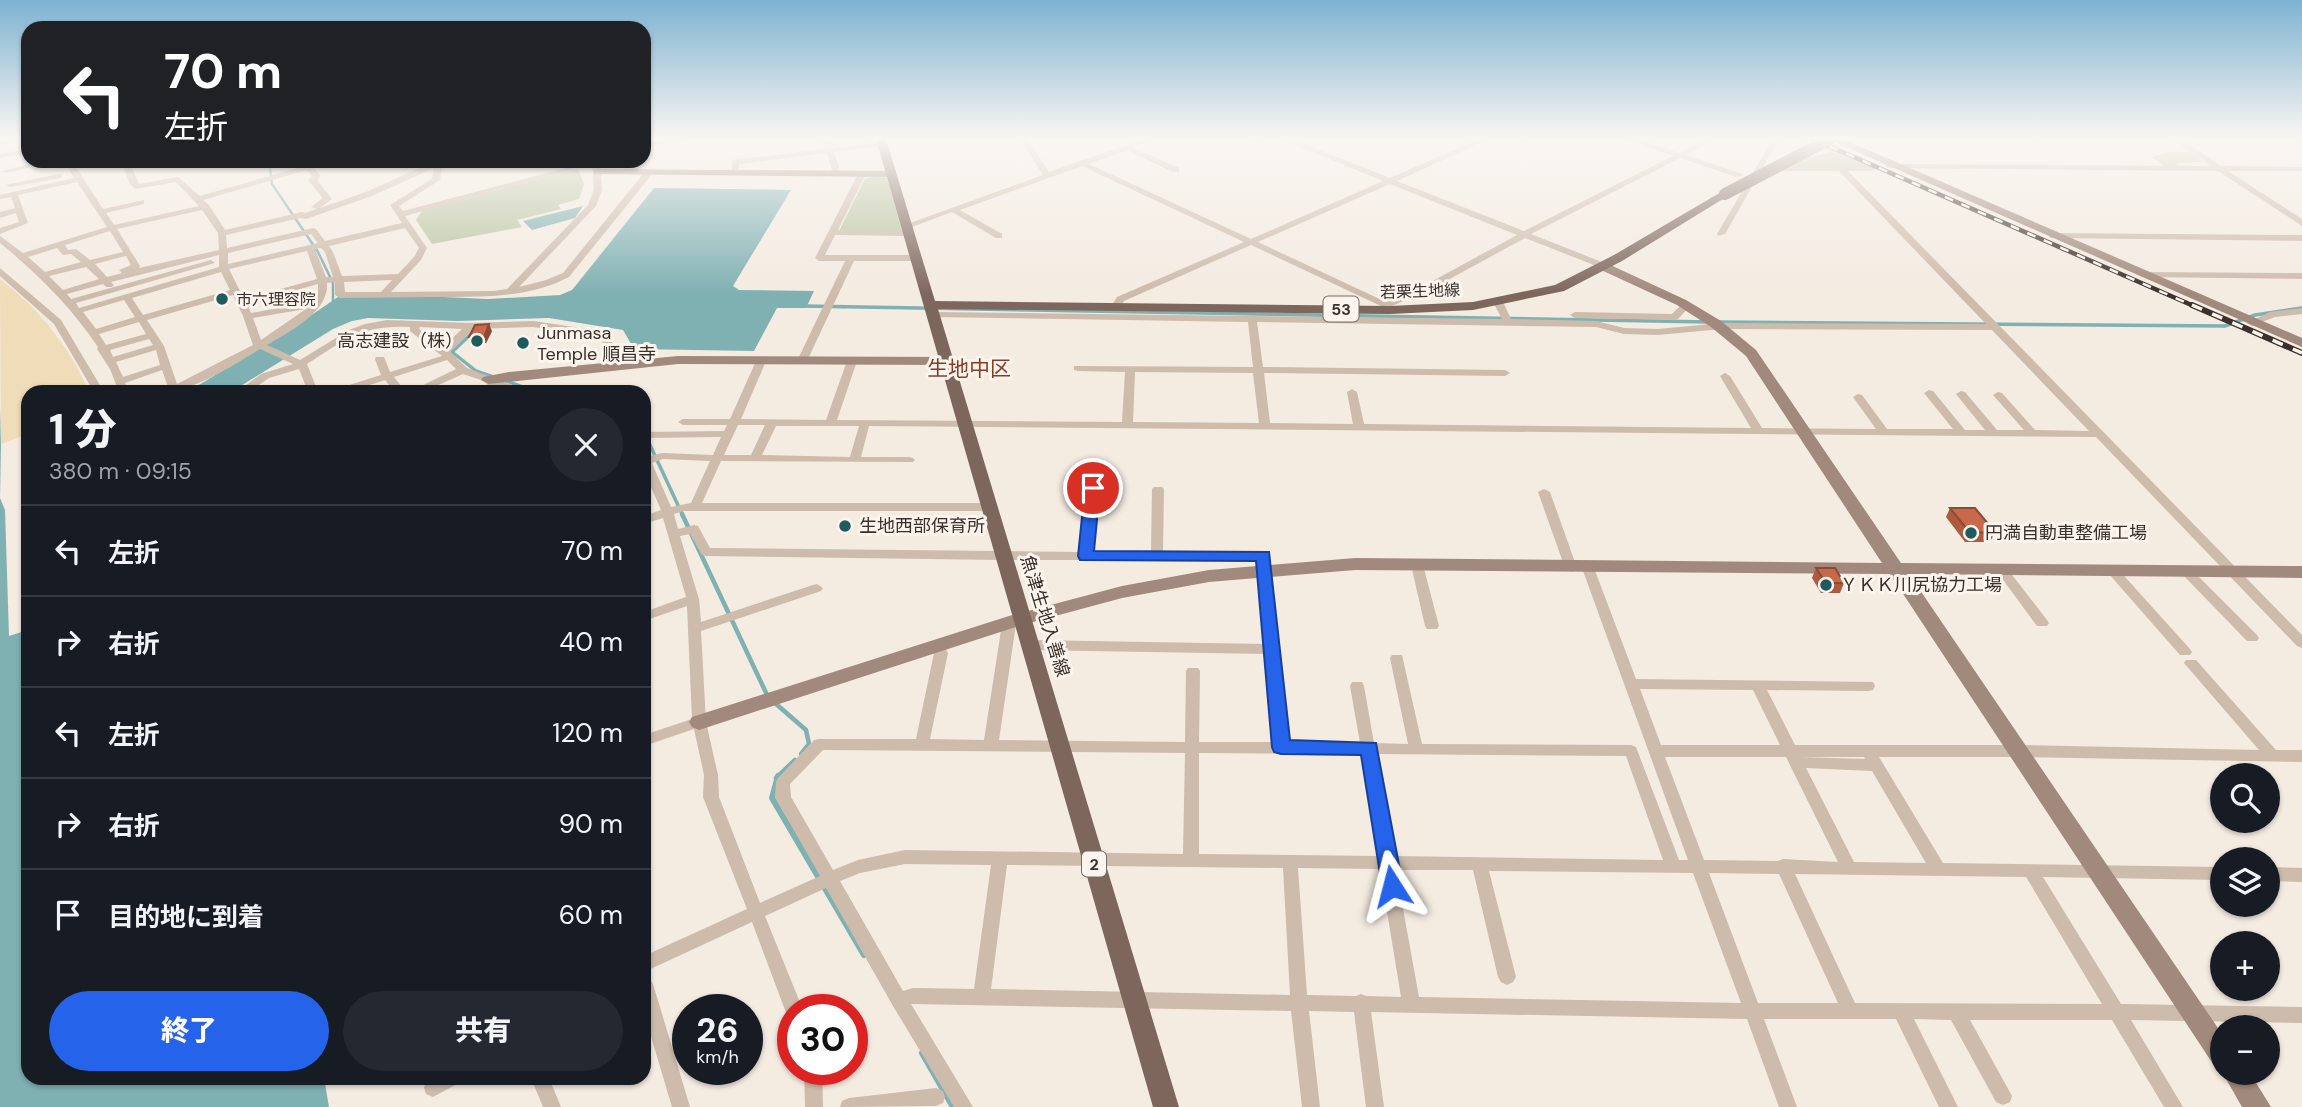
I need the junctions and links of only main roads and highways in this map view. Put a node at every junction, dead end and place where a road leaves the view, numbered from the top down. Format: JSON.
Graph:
{"nodes":[{"id":1,"x":895,"y":191,"type":"edge"},
{"id":2,"x":1731,"y":191,"type":"edge"},
{"id":3,"x":932,"y":310,"type":"junction"},
{"id":4,"x":1166,"y":1107,"type":"edge"}],
"edges":[{"from":1,"to":3,"type":"main road","name":"魚津生地入善線","number":"2"},
{"from":2,"to":3,"type":"main road","name":"若栗生地線","number":"53","bridge":true},
{"from":3,"to":4,"type":"main road","name":"魚津生地入善線","number":"2"}]}
